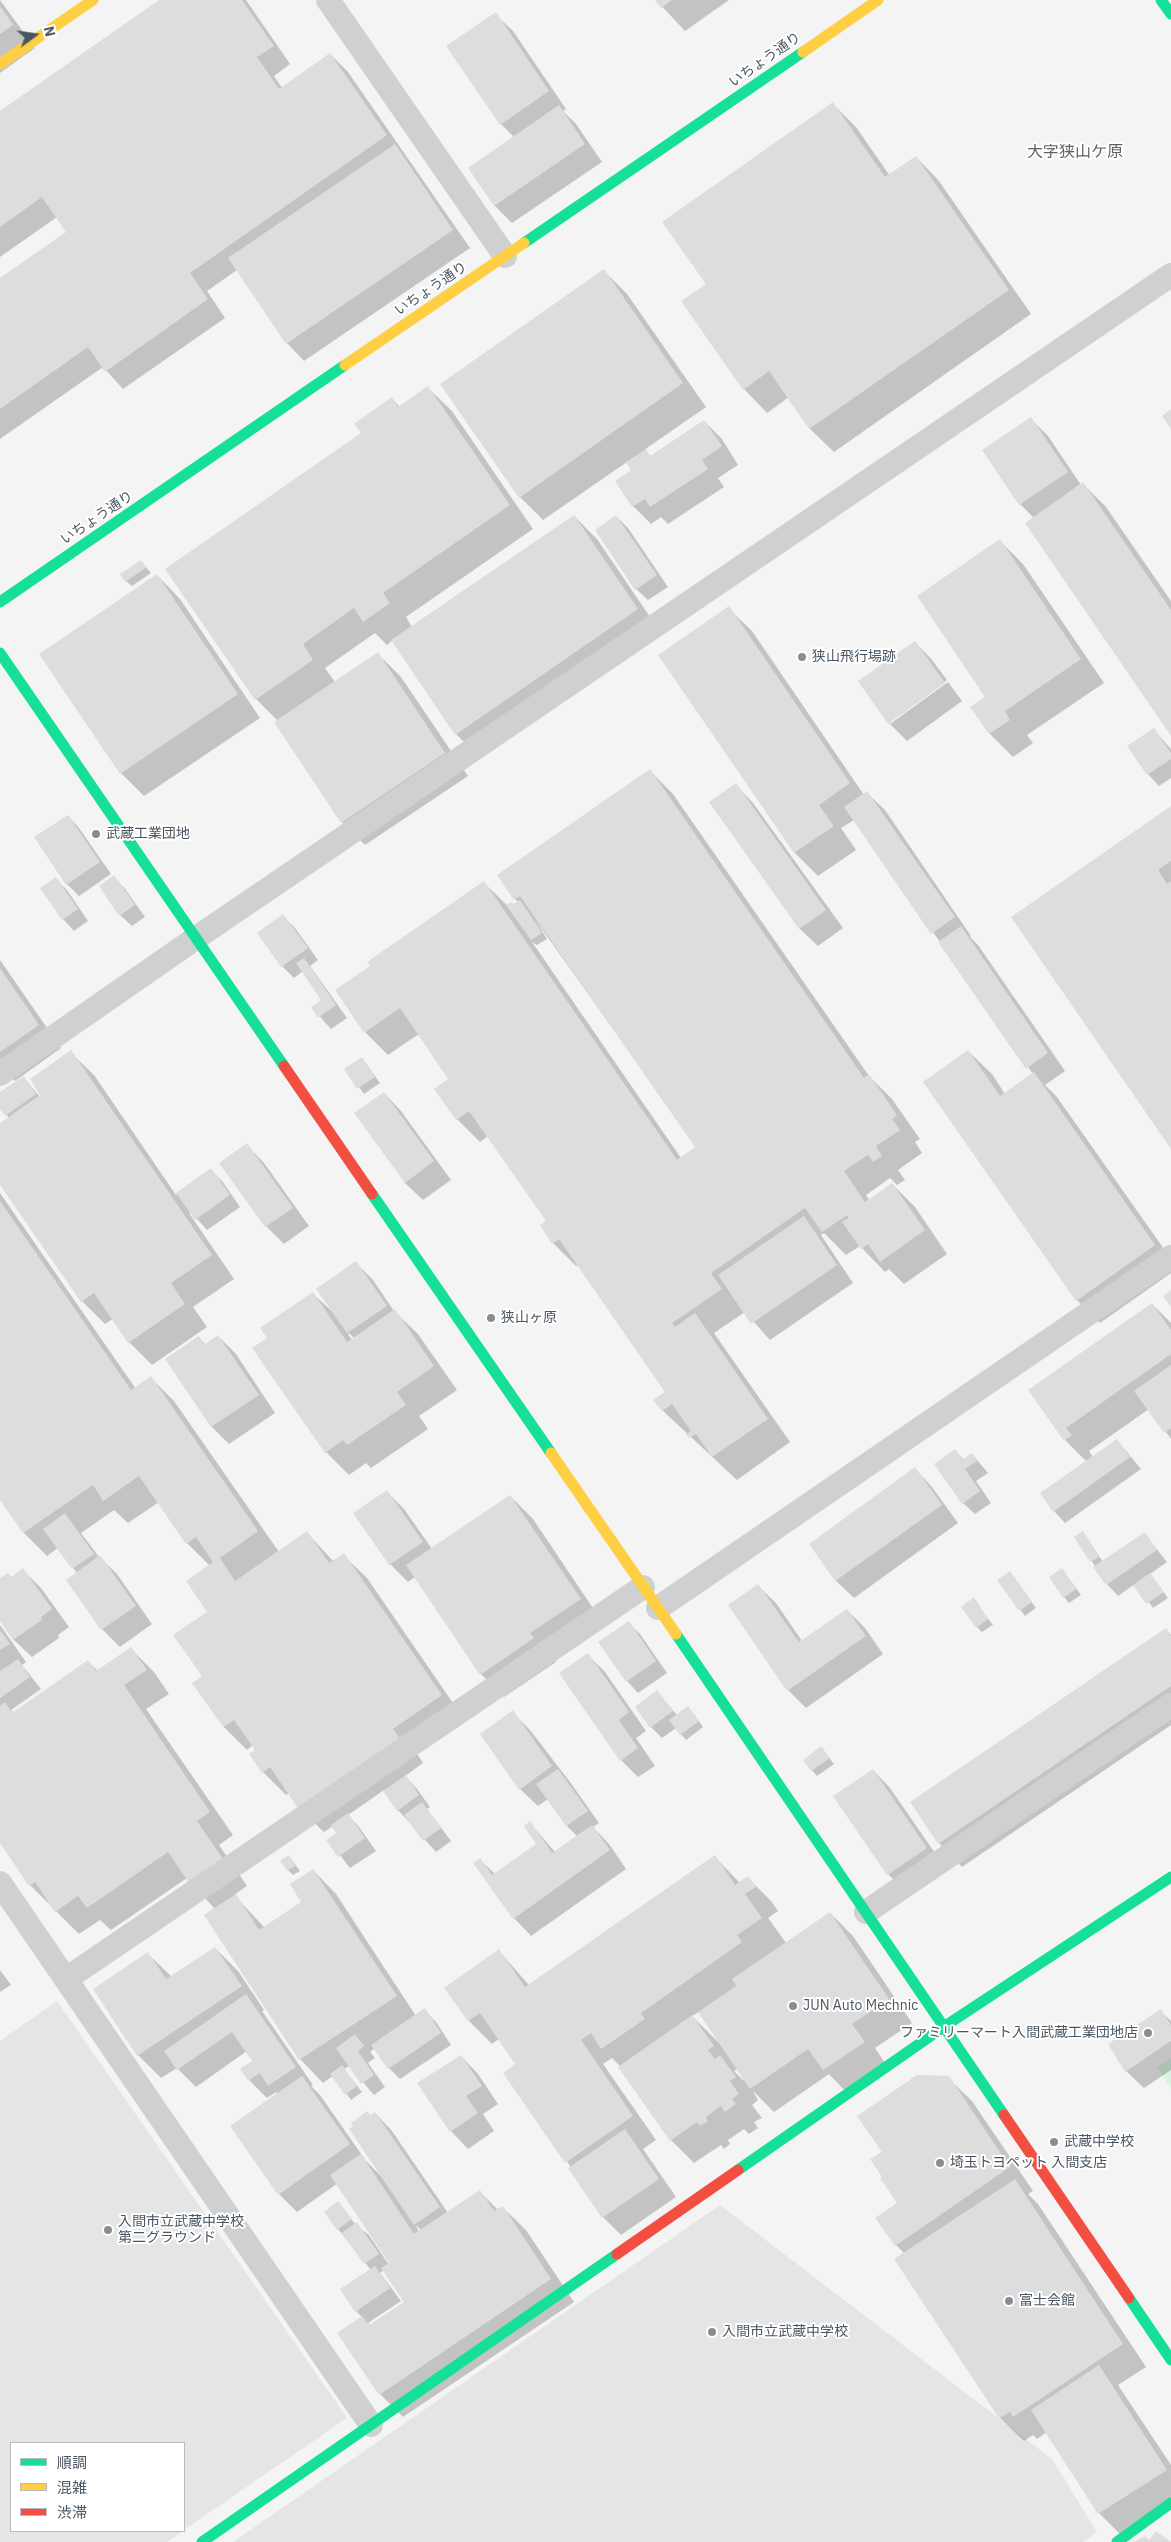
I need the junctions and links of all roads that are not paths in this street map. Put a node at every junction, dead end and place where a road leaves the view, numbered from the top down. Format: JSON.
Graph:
{"nodes":[{"id":1,"x":93,"y":0,"type":"edge"},
{"id":2,"x":328,"y":0,"type":"edge"},
{"id":3,"x":878,"y":0,"type":"edge"},
{"id":4,"x":1161,"y":0,"type":"edge"},
{"id":5,"x":1171,"y":14,"type":"edge"},
{"id":6,"x":0,"y":64,"type":"edge"},
{"id":7,"x":505,"y":256,"type":"junction"},
{"id":8,"x":1171,"y":275,"type":"edge"},
{"id":9,"x":0,"y":602,"type":"edge"},
{"id":10,"x":0,"y":654,"type":"edge"},
{"id":11,"x":196,"y":938,"type":"junction"},
{"id":12,"x":0,"y":1074,"type":"edge"},
{"id":13,"x":1171,"y":1257,"type":"edge"},
{"id":14,"x":643,"y":1587,"type":"junction"},
{"id":15,"x":658,"y":1608,"type":"junction"},
{"id":16,"x":1171,"y":1705,"type":"edge"},
{"id":17,"x":1171,"y":1877,"type":"edge"},
{"id":18,"x":0,"y":1883,"type":"edge"},
{"id":19,"x":866,"y":1912,"type":"junction"},
{"id":20,"x":66,"y":1979,"type":"junction"},
{"id":21,"x":945,"y":2026,"type":"junction"},
{"id":22,"x":1171,"y":2360,"type":"edge"},
{"id":23,"x":371,"y":2425,"type":"junction"},
{"id":24,"x":1171,"y":2503,"type":"edge"},
{"id":25,"x":202,"y":2542,"type":"edge"},
{"id":26,"x":1117,"y":2542,"type":"edge"}],
"edges":[{"from":1,"to":6,"type":"street"},
{"from":2,"to":7,"type":"street"},
{"from":3,"to":7,"type":"street","name":"いちょう通り"},
{"from":4,"to":5,"type":"street"},
{"from":7,"to":9,"type":"street","name":"いちょう通り"},
{"from":8,"to":11,"type":"street"},
{"from":10,"to":11,"type":"street"},
{"from":11,"to":12,"type":"street"},
{"from":11,"to":14,"type":"street"},
{"from":13,"to":15,"type":"street"},
{"from":14,"to":15,"type":"street"},
{"from":14,"to":20,"type":"street"},
{"from":15,"to":19,"type":"street"},
{"from":16,"to":19,"type":"street"},
{"from":17,"to":21,"type":"street"},
{"from":18,"to":20,"type":"street"},
{"from":19,"to":21,"type":"street"},
{"from":20,"to":23,"type":"street"},
{"from":21,"to":22,"type":"street"},
{"from":21,"to":23,"type":"street"},
{"from":23,"to":25,"type":"street"},
{"from":24,"to":26,"type":"street"}]}
